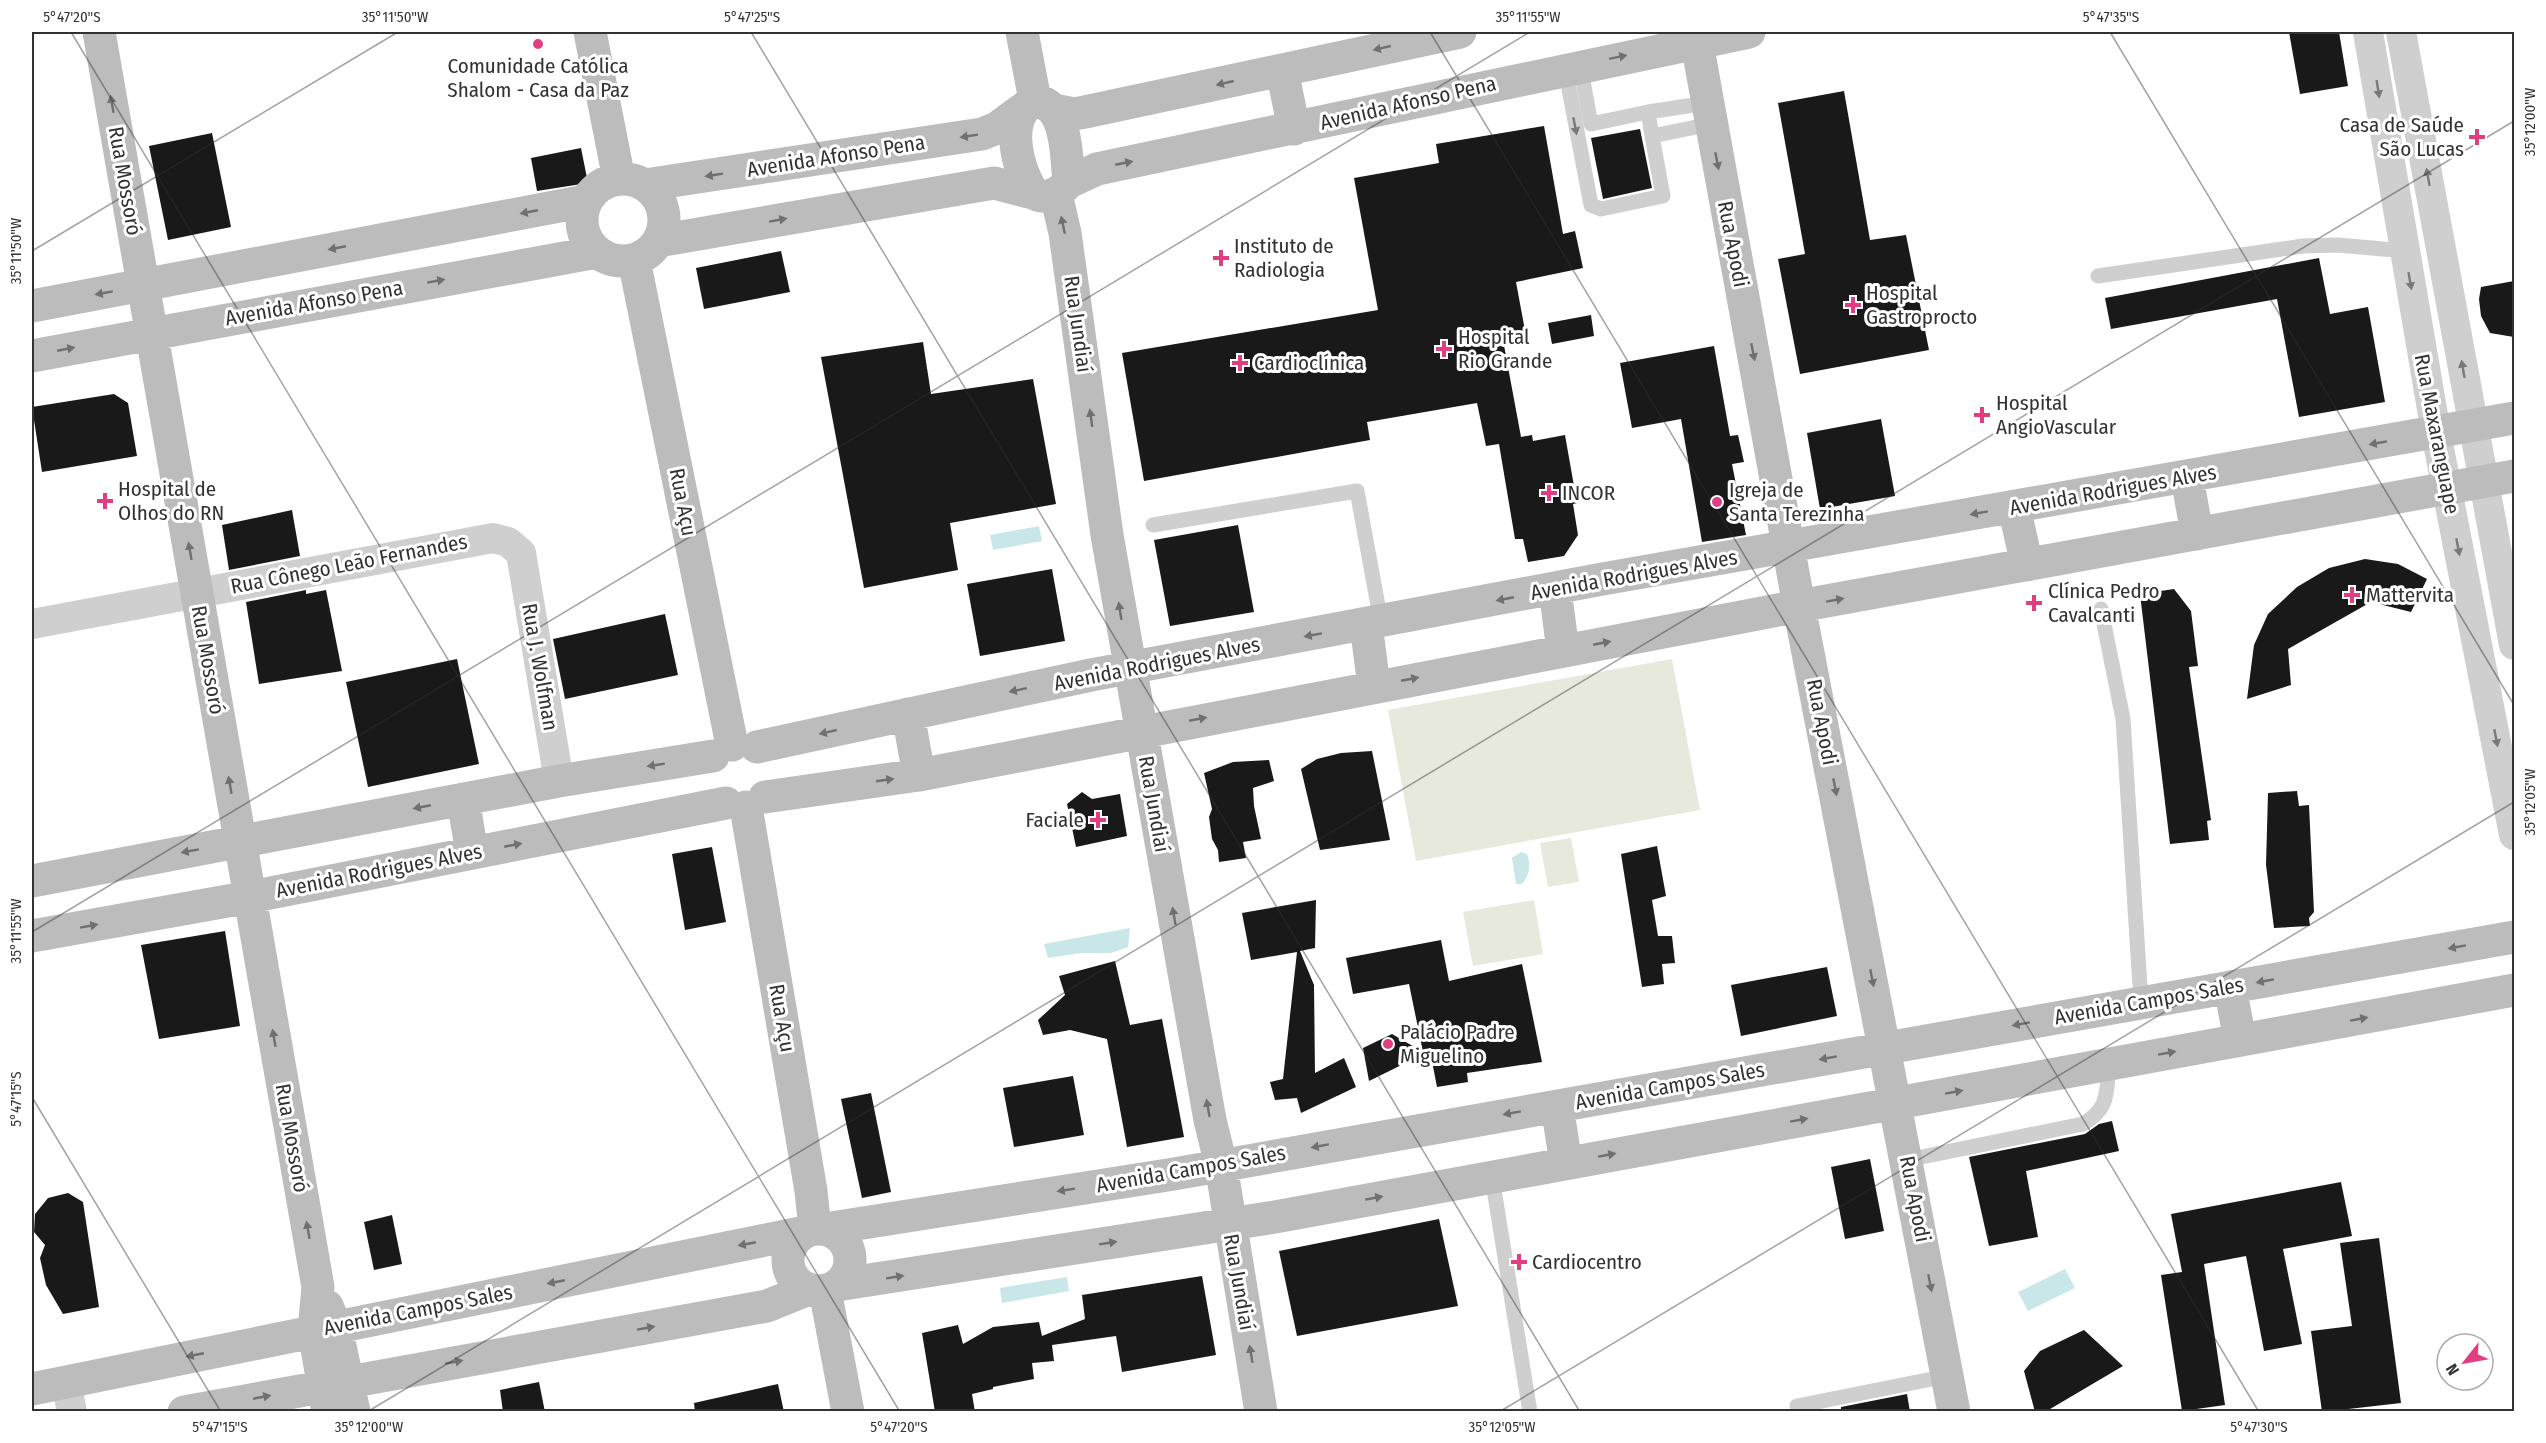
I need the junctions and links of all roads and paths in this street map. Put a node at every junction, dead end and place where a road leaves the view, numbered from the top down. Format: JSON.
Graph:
{"nodes":[{"id":1,"x":99,"y":32,"type":"edge"},
{"id":2,"x":590,"y":32,"type":"edge"},
{"id":3,"x":1022,"y":32,"type":"edge"},
{"id":4,"x":1749,"y":32,"type":"edge"},
{"id":5,"x":2368,"y":32,"type":"edge"},
{"id":6,"x":2401,"y":32,"type":"edge"},
{"id":7,"x":1440,"y":33,"type":"edge"},
{"id":8,"x":1696,"y":36,"type":"edge"},
{"id":9,"x":1573,"y":67,"type":"junction"},
{"id":10,"x":1282,"y":70,"type":"junction"},
{"id":11,"x":1037,"y":107,"type":"junction"},
{"id":12,"x":1648,"y":112,"type":"junction"},
{"id":13,"x":1709,"y":113,"type":"junction"},
{"id":14,"x":1294,"y":129,"type":"junction"},
{"id":15,"x":1652,"y":136,"type":"junction"},
{"id":16,"x":632,"y":182,"type":"junction"},
{"id":17,"x":1053,"y":190,"type":"junction"},
{"id":18,"x":586,"y":201,"type":"junction"},
{"id":19,"x":646,"y":250,"type":"junction"},
{"id":20,"x":2405,"y":250,"type":"junction"},
{"id":21,"x":597,"y":252,"type":"junction"},
{"id":22,"x":2098,"y":276,"type":"dead end"},
{"id":23,"x":143,"y":286,"type":"junction"},
{"id":24,"x":32,"y":306,"type":"edge"},
{"id":25,"x":151,"y":332,"type":"junction"},
{"id":26,"x":32,"y":356,"type":"edge"},
{"id":27,"x":2514,"y":418,"type":"edge"},
{"id":28,"x":2474,"y":427,"type":"junction"},
{"id":29,"x":2436,"y":433,"type":"junction"},
{"id":30,"x":2187,"y":477,"type":"junction"},
{"id":31,"x":2499,"y":479,"type":"edge"},
{"id":32,"x":2447,"y":489,"type":"junction"},
{"id":33,"x":2014,"y":507,"type":"junction"},
{"id":34,"x":1153,"y":525,"type":"dead end"},
{"id":35,"x":2197,"y":534,"type":"junction"},
{"id":36,"x":1790,"y":547,"type":"junction"},
{"id":37,"x":521,"y":553,"type":"joint"},
{"id":38,"x":2026,"y":565,"type":"junction"},
{"id":39,"x":1555,"y":589,"type":"junction"},
{"id":40,"x":197,"y":593,"type":"junction"},
{"id":41,"x":1799,"y":606,"type":"junction"},
{"id":42,"x":2101,"y":609,"type":"dead end"},
{"id":43,"x":1373,"y":623,"type":"junction"},
{"id":44,"x":32,"y":624,"type":"edge"},
{"id":45,"x":2514,"y":645,"type":"edge"},
{"id":46,"x":1563,"y":651,"type":"junction"},
{"id":47,"x":1130,"y":668,"type":"junction"},
{"id":48,"x":1374,"y":686,"type":"junction"},
{"id":49,"x":908,"y":714,"type":"junction"},
{"id":50,"x":1140,"y":730,"type":"junction"},
{"id":51,"x":734,"y":749,"type":"junction"},
{"id":52,"x":919,"y":775,"type":"junction"},
{"id":53,"x":559,"y":781,"type":"junction"},
{"id":54,"x":464,"y":800,"type":"junction"},
{"id":55,"x":746,"y":802,"type":"junction"},
{"id":56,"x":2514,"y":835,"type":"edge"},
{"id":57,"x":239,"y":843,"type":"junction"},
{"id":58,"x":472,"y":853,"type":"junction"},
{"id":59,"x":32,"y":881,"type":"edge"},
{"id":60,"x":250,"y":897,"type":"junction"},
{"id":61,"x":32,"y":936,"type":"edge"},
{"id":62,"x":2514,"y":937,"type":"edge"},
{"id":63,"x":2230,"y":987,"type":"junction"},
{"id":64,"x":2514,"y":990,"type":"edge"},
{"id":65,"x":2140,"y":1002,"type":"junction"},
{"id":66,"x":2240,"y":1040,"type":"junction"},
{"id":67,"x":1886,"y":1048,"type":"junction"},
{"id":68,"x":2109,"y":1064,"type":"junction"},
{"id":69,"x":1896,"y":1102,"type":"junction"},
{"id":70,"x":1557,"y":1106,"type":"junction"},
{"id":71,"x":1907,"y":1160,"type":"junction"},
{"id":72,"x":1566,"y":1163,"type":"junction"},
{"id":73,"x":1221,"y":1165,"type":"junction"},
{"id":74,"x":1492,"y":1177,"type":"junction"},
{"id":75,"x":1229,"y":1224,"type":"junction"},
{"id":76,"x":815,"y":1230,"type":"junction"},
{"id":77,"x":824,"y":1288,"type":"junction"},
{"id":78,"x":325,"y":1329,"type":"junction"},
{"id":79,"x":1947,"y":1376,"type":"junction"},
{"id":80,"x":32,"y":1389,"type":"edge"},
{"id":81,"x":69,"y":1396,"type":"edge"},
{"id":82,"x":339,"y":1397,"type":"edge"},
{"id":83,"x":1797,"y":1406,"type":"dead end"},
{"id":84,"x":184,"y":1412,"type":"edge"},
{"id":85,"x":848,"y":1412,"type":"edge"},
{"id":86,"x":1261,"y":1412,"type":"edge"},
{"id":87,"x":1530,"y":1412,"type":"edge"},
{"id":88,"x":1954,"y":1412,"type":"edge"}],
"edges":[{"from":23,"to":1,"type":"main road","name":"Rua Mossoró","one_way":true},
{"from":2,"to":16,"type":"main road"},
{"from":3,"to":11,"type":"main road"},
{"from":4,"to":8,"type":"main road","name":"Avenida Afonso Pena"},
{"from":5,"to":20,"type":"street","name":"Rua Maxaranguape","one_way":true},
{"from":28,"to":6,"type":"street","name":"Rua Maxaranguape","one_way":true},
{"from":7,"to":10,"type":"main road","one_way":true},
{"from":9,"to":8,"type":"main road","name":"Avenida Afonso Pena","one_way":true},
{"from":8,"to":13,"type":"main road","name":"Rua Apodi"},
{"from":9,"to":12,"type":"lane"},
{"from":9,"to":14,"type":"main road","name":"Avenida Afonso Pena"},
{"from":9,"to":15,"type":"lane","one_way":true},
{"from":10,"to":11,"type":"main road","one_way":true},
{"from":10,"to":14,"type":"main road"},
{"from":11,"to":16,"type":"main road","name":"Avenida Afonso Pena","one_way":true},
{"from":11,"to":17,"type":"main road"},
{"from":11,"to":17,"type":"main road"},
{"from":12,"to":13,"type":"lane"},
{"from":12,"to":15,"type":"lane"},
{"from":13,"to":15,"type":"lane"},
{"from":13,"to":36,"type":"main road","name":"Rua Apodi","one_way":true},
{"from":17,"to":14,"type":"main road","name":"Avenida Afonso Pena","one_way":true},
{"from":16,"to":18,"type":"main road"},
{"from":16,"to":19,"type":"main road"},
{"from":19,"to":17,"type":"main road","one_way":true},
{"from":47,"to":17,"type":"main road","name":"Rua Jundiaí","one_way":true},
{"from":18,"to":21,"type":"main road"},
{"from":18,"to":23,"type":"main road","one_way":true},
{"from":19,"to":21,"type":"main road"},
{"from":19,"to":51,"type":"main road","name":"Rua Açu"},
{"from":20,"to":22,"type":"lane"},
{"from":20,"to":29,"type":"street","name":"Rua Maxaranguape","one_way":true},
{"from":25,"to":21,"type":"main road","name":"Avenida Afonso Pena","one_way":true},
{"from":23,"to":24,"type":"main road","one_way":true},
{"from":23,"to":25,"type":"main road","name":"Rua Mossoró"},
{"from":26,"to":25,"type":"main road","name":"Avenida Afonso Pena","one_way":true},
{"from":40,"to":25,"type":"main road","name":"Rua Mossoró","one_way":true},
{"from":27,"to":28,"type":"main road","name":"Avenida Rodrigues Alves"},
{"from":28,"to":29,"type":"main road","name":"Avenida Rodrigues Alves"},
{"from":28,"to":31,"type":"street","name":"Rua Maxaranguape"},
{"from":29,"to":30,"type":"main road","name":"Avenida Rodrigues Alves","one_way":true},
{"from":29,"to":32,"type":"street","name":"Rua Maxaranguape"},
{"from":30,"to":33,"type":"main road","name":"Avenida Rodrigues Alves"},
{"from":30,"to":35,"type":"main road"},
{"from":31,"to":32,"type":"main road","name":"Avenida Rodrigues Alves"},
{"from":31,"to":45,"type":"street","name":"Rua Maxaranguape"},
{"from":32,"to":35,"type":"main road","name":"Avenida Rodrigues Alves"},
{"from":32,"to":56,"type":"street","name":"Rua Maxaranguape","one_way":true},
{"from":33,"to":36,"type":"main road","name":"Avenida Rodrigues Alves","one_way":true},
{"from":33,"to":38,"type":"main road"},
{"from":34,"to":43,"type":"lane"},
{"from":35,"to":38,"type":"main road","name":"Avenida Rodrigues Alves"},
{"from":36,"to":39,"type":"main road","name":"Avenida Rodrigues Alves"},
{"from":36,"to":41,"type":"main road","name":"Rua Apodi"},
{"from":37,"to":40,"type":"street","name":"Rua Cônego Leão Fernandes"},
{"from":37,"to":53,"type":"street","name":"Rua J. Wolfman"},
{"from":41,"to":38,"type":"main road","name":"Avenida Rodrigues Alves","one_way":true},
{"from":39,"to":43,"type":"main road","name":"Avenida Rodrigues Alves","one_way":true},
{"from":39,"to":46,"type":"main road"},
{"from":40,"to":44,"type":"street","name":"Rua Cônego Leão Fernandes"},
{"from":57,"to":40,"type":"main road","name":"Rua Mossoró","one_way":true},
{"from":46,"to":41,"type":"main road","name":"Avenida Rodrigues Alves","one_way":true},
{"from":41,"to":67,"type":"main road","name":"Rua Apodi","one_way":true},
{"from":42,"to":65,"type":"lane"},
{"from":43,"to":47,"type":"main road","name":"Avenida Rodrigues Alves","one_way":true},
{"from":43,"to":48,"type":"main road"},
{"from":48,"to":46,"type":"main road","name":"Avenida Rodrigues Alves","one_way":true},
{"from":47,"to":49,"type":"main road","name":"Avenida Rodrigues Alves","one_way":true},
{"from":47,"to":50,"type":"main road","name":"Rua Jundiaí"},
{"from":50,"to":48,"type":"main road","name":"Avenida Rodrigues Alves","one_way":true},
{"from":49,"to":51,"type":"main road","name":"Avenida Rodrigues Alves","one_way":true},
{"from":49,"to":52,"type":"main road"},
{"from":50,"to":52,"type":"main road","name":"Avenida Rodrigues Alves"},
{"from":73,"to":50,"type":"main road","name":"Rua Jundiaí","one_way":true},
{"from":51,"to":53,"type":"main road","name":"Avenida Rodrigues Alves","one_way":true},
{"from":51,"to":55,"type":"main road"},
{"from":51,"to":55,"type":"main road"},
{"from":55,"to":52,"type":"main road","name":"Avenida Rodrigues Alves","one_way":true},
{"from":53,"to":54,"type":"main road","name":"Avenida Rodrigues Alves"},
{"from":54,"to":57,"type":"main road","name":"Avenida Rodrigues Alves","one_way":true},
{"from":54,"to":58,"type":"main road"},
{"from":58,"to":55,"type":"main road","name":"Avenida Rodrigues Alves","one_way":true},
{"from":55,"to":76,"type":"main road","name":"Rua Açu"},
{"from":57,"to":59,"type":"main road","name":"Avenida Rodrigues Alves","one_way":true},
{"from":57,"to":60,"type":"main road","name":"Rua Mossoró"},
{"from":58,"to":60,"type":"main road","name":"Avenida Rodrigues Alves"},
{"from":61,"to":60,"type":"main road","name":"Avenida Rodrigues Alves","one_way":true},
{"from":78,"to":60,"type":"main road","name":"Rua Mossoró","one_way":true},
{"from":62,"to":63,"type":"main road","name":"Avenida Campos Sales","one_way":true},
{"from":63,"to":65,"type":"main road","name":"Avenida Campos Sales"},
{"from":63,"to":66,"type":"main road"},
{"from":66,"to":64,"type":"main road","one_way":true},
{"from":65,"to":67,"type":"main road","name":"Avenida Campos Sales","one_way":true},
{"from":68,"to":66,"type":"main road","one_way":true},
{"from":67,"to":69,"type":"main road","name":"Rua Apodi"},
{"from":67,"to":70,"type":"main road","name":"Avenida Campos Sales","one_way":true},
{"from":69,"to":68,"type":"main road","one_way":true},
{"from":68,"to":71,"type":"lane"},
{"from":69,"to":71,"type":"main road","name":"Rua Apodi"},
{"from":72,"to":69,"type":"main road","one_way":true},
{"from":70,"to":72,"type":"main road"},
{"from":70,"to":73,"type":"main road","name":"Avenida Campos Sales","one_way":true},
{"from":71,"to":79,"type":"main road","name":"Rua Apodi","one_way":true},
{"from":72,"to":74,"type":"main road"},
{"from":73,"to":75,"type":"main road","name":"Rua Jundiaí"},
{"from":73,"to":76,"type":"main road","name":"Avenida Campos Sales","one_way":true},
{"from":75,"to":74,"type":"main road","one_way":true},
{"from":74,"to":87,"type":"lane"},
{"from":77,"to":75,"type":"main road","one_way":true},
{"from":86,"to":75,"type":"main road","name":"Rua Jundiaí","one_way":true},
{"from":76,"to":77,"type":"main road"},
{"from":76,"to":77,"type":"main road"},
{"from":76,"to":78,"type":"main road","name":"Avenida Campos Sales","one_way":true},
{"from":82,"to":77,"type":"main road","one_way":true},
{"from":77,"to":85,"type":"main road"},
{"from":78,"to":81,"type":"main road","name":"Avenida Campos Sales","one_way":true},
{"from":78,"to":82,"type":"main road","name":"Rua Mossoró"},
{"from":79,"to":83,"type":"lane"},
{"from":79,"to":88,"type":"main road","name":"Rua Apodi"},
{"from":80,"to":81,"type":"main road","name":"Avenida Campos Sales"},
{"from":84,"to":82,"type":"main road","one_way":true}]}
